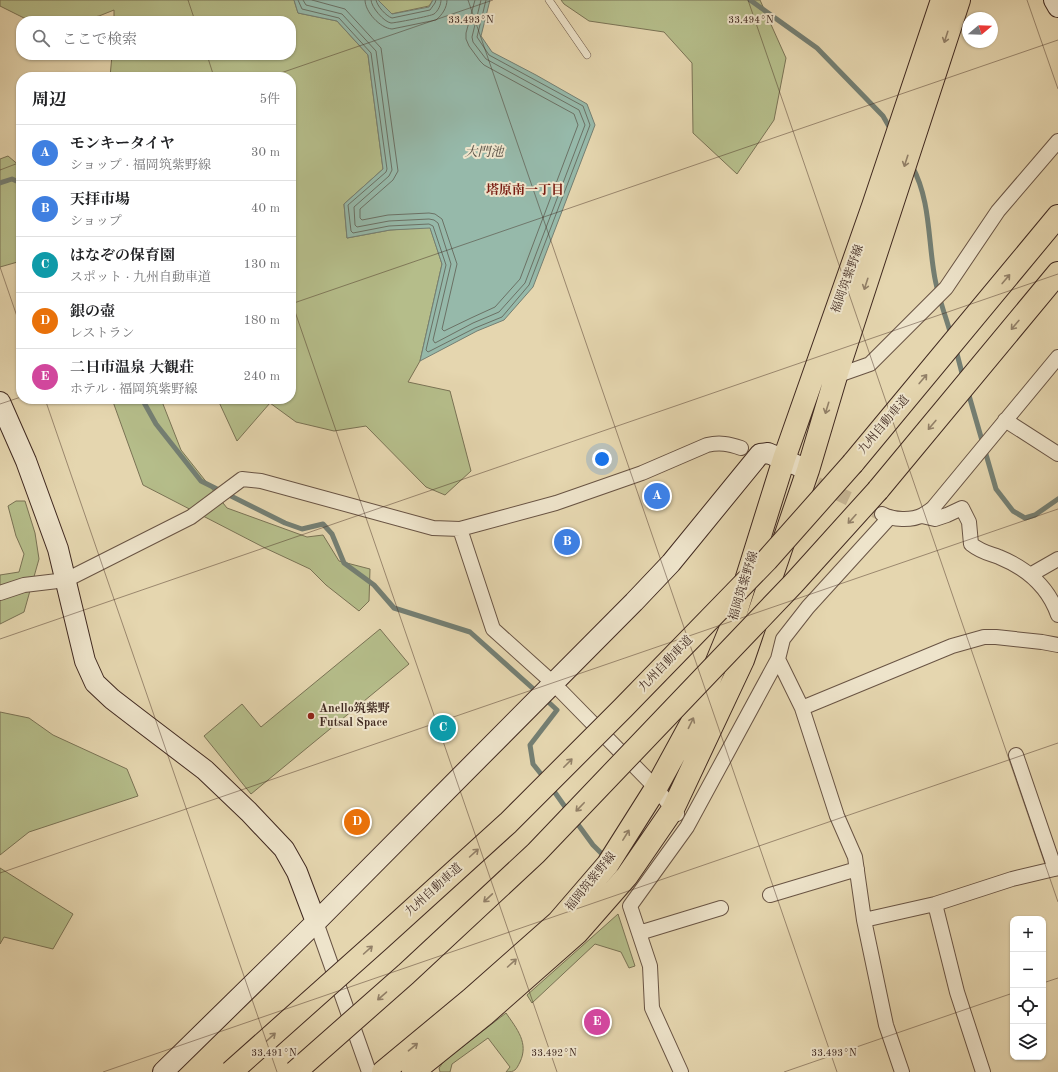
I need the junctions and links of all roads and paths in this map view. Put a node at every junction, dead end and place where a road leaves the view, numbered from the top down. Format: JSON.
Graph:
{"nodes":[{"id":1,"x":549,"y":0,"type":"edge"},
{"id":2,"x":942,"y":0,"type":"edge"},
{"id":3,"x":958,"y":0,"type":"edge"},
{"id":4,"x":1054,"y":0,"type":"edge"},
{"id":5,"x":1058,"y":7,"type":"edge"},
{"id":6,"x":587,"y":55,"type":"dead end"},
{"id":7,"x":1058,"y":141,"type":"edge"},
{"id":8,"x":1058,"y":216,"type":"edge"},
{"id":9,"x":1058,"y":273,"type":"edge"},
{"id":10,"x":1058,"y":357,"type":"edge"},
{"id":11,"x":836,"y":376,"type":"junction"},
{"id":12,"x":0,"y":402,"type":"edge"},
{"id":13,"x":1005,"y":420,"type":"junction"},
{"id":14,"x":741,"y":448,"type":"dead end"},
{"id":15,"x":1058,"y":454,"type":"edge"},
{"id":16,"x":784,"y":459,"type":"junction"},
{"id":17,"x":808,"y":470,"type":"junction"},
{"id":18,"x":922,"y":516,"type":"junction"},
{"id":19,"x":460,"y":529,"type":"junction"},
{"id":20,"x":1058,"y":560,"type":"edge"},
{"id":21,"x":1030,"y":575,"type":"junction"},
{"id":22,"x":66,"y":580,"type":"junction"},
{"id":23,"x":0,"y":593,"type":"edge"},
{"id":24,"x":1057,"y":609,"type":"edge"},
{"id":25,"x":1058,"y":645,"type":"edge"},
{"id":26,"x":778,"y":659,"type":"junction"},
{"id":27,"x":553,"y":683,"type":"junction"},
{"id":28,"x":802,"y":708,"type":"junction"},
{"id":29,"x":1016,"y":755,"type":"dead end"},
{"id":30,"x":656,"y":788,"type":"junction"},
{"id":31,"x":673,"y":809,"type":"junction"},
{"id":32,"x":687,"y":827,"type":"junction"},
{"id":33,"x":856,"y":869,"type":"junction"},
{"id":34,"x":1056,"y":869,"type":"edge"},
{"id":35,"x":770,"y":896,"type":"dead end"},
{"id":36,"x":935,"y":904,"type":"junction"},
{"id":37,"x":721,"y":908,"type":"dead end"},
{"id":38,"x":864,"y":920,"type":"junction"},
{"id":39,"x":316,"y":922,"type":"junction"},
{"id":40,"x":639,"y":933,"type":"junction"},
{"id":41,"x":163,"y":1072,"type":"edge"},
{"id":42,"x":231,"y":1072,"type":"edge"},
{"id":43,"x":294,"y":1072,"type":"edge"},
{"id":44,"x":369,"y":1072,"type":"edge"},
{"id":45,"x":383,"y":1072,"type":"edge"},
{"id":46,"x":413,"y":1072,"type":"edge"},
{"id":47,"x":681,"y":1072,"type":"edge"},
{"id":48,"x":902,"y":1072,"type":"edge"},
{"id":49,"x":983,"y":1072,"type":"edge"}],
"edges":[{"from":1,"to":6,"type":"lane"},
{"from":2,"to":16,"type":"main road","name":"福岡筑紫野線"},
{"from":3,"to":11,"type":"main road","name":"福岡筑紫野線","one_way":true},
{"from":4,"to":5,"type":"street"},
{"from":7,"to":11,"type":"street"},
{"from":42,"to":8,"type":"main road","name":"九州自動車道","one_way":true,"bridge":true},
{"from":9,"to":43,"type":"main road","one_way":true,"bridge":true},
{"from":10,"to":13,"type":"street"},
{"from":11,"to":17,"type":"main road","name":"福岡筑紫野線","one_way":true},
{"from":12,"to":22,"type":"street"},
{"from":13,"to":15,"type":"street"},
{"from":13,"to":18,"type":"street"},
{"from":14,"to":19,"type":"street"},
{"from":16,"to":17,"type":"street"},
{"from":16,"to":27,"type":"street"},
{"from":30,"to":16,"type":"main road","name":"福岡筑紫野線","one_way":true},
{"from":17,"to":31,"type":"main road","name":"福岡筑紫野線"},
{"from":18,"to":21,"type":"street"},
{"from":18,"to":26,"type":"street"},
{"from":19,"to":22,"type":"street"},
{"from":19,"to":27,"type":"street"},
{"from":20,"to":21,"type":"street"},
{"from":21,"to":24,"type":"street"},
{"from":22,"to":23,"type":"street"},
{"from":22,"to":39,"type":"street"},
{"from":25,"to":28,"type":"street"},
{"from":26,"to":28,"type":"street"},
{"from":26,"to":32,"type":"street"},
{"from":27,"to":30,"type":"street"},
{"from":27,"to":39,"type":"street"},
{"from":28,"to":33,"type":"street"},
{"from":29,"to":34,"type":"street"},
{"from":30,"to":31,"type":"street"},
{"from":45,"to":30,"type":"main road","name":"福岡筑紫野線","one_way":true},
{"from":31,"to":32,"type":"street"},
{"from":31,"to":46,"type":"main road","name":"福岡筑紫野線"},
{"from":32,"to":40,"type":"street"},
{"from":33,"to":35,"type":"street"},
{"from":33,"to":38,"type":"street"},
{"from":34,"to":36,"type":"street"},
{"from":36,"to":38,"type":"street"},
{"from":36,"to":49,"type":"street"},
{"from":37,"to":40,"type":"street"},
{"from":38,"to":48,"type":"street"},
{"from":39,"to":41,"type":"street"},
{"from":39,"to":44,"type":"street"},
{"from":40,"to":47,"type":"street"}]}
